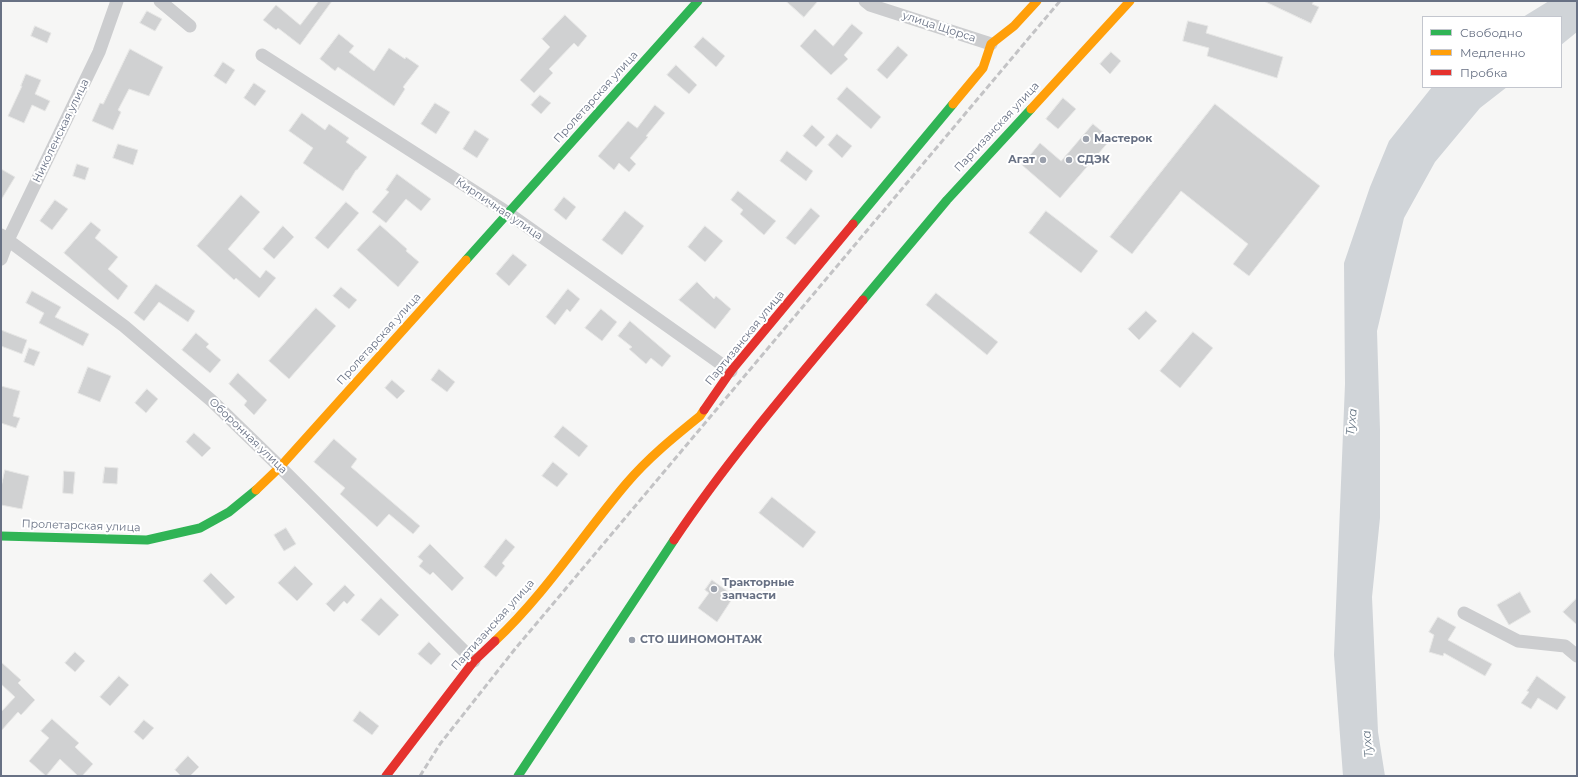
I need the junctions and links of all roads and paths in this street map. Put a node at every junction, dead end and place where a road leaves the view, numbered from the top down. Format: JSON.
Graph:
{"nodes":[{"id":1,"x":117,"y":1,"type":"edge"},
{"id":2,"x":160,"y":1,"type":"edge"},
{"id":3,"x":698,"y":1,"type":"edge"},
{"id":4,"x":865,"y":1,"type":"edge"},
{"id":5,"x":1037,"y":1,"type":"edge"},
{"id":6,"x":1130,"y":1,"type":"edge"},
{"id":7,"x":190,"y":26,"type":"dead end"},
{"id":8,"x":991,"y":44,"type":"junction"},
{"id":9,"x":262,"y":55,"type":"dead end"},
{"id":10,"x":508,"y":213,"type":"junction"},
{"id":11,"x":4,"y":237,"type":"edge"},
{"id":12,"x":1,"y":258,"type":"edge"},
{"id":13,"x":731,"y":372,"type":"junction"},
{"id":14,"x":280,"y":466,"type":"junction"},
{"id":15,"x":1,"y":536,"type":"edge"},
{"id":16,"x":1464,"y":613,"type":"dead end"},
{"id":17,"x":1577,"y":656,"type":"edge"},
{"id":18,"x":474,"y":661,"type":"junction"},
{"id":19,"x":386,"y":776,"type":"edge"},
{"id":20,"x":518,"y":776,"type":"edge"}],
"edges":[{"from":1,"to":11,"type":"street","name":"Николенская улица"},
{"from":2,"to":7,"type":"street"},
{"from":3,"to":10,"type":"street","name":"Пролетарская улица"},
{"from":4,"to":8,"type":"street","name":"улица Щорса"},
{"from":5,"to":8,"type":"street"},
{"from":6,"to":20,"type":"street","name":"Партизанская улица"},
{"from":8,"to":13,"type":"street","name":"Партизанская улица"},
{"from":9,"to":10,"type":"street","name":"Кирпичная улица"},
{"from":10,"to":13,"type":"street","name":"Кирпичная улица"},
{"from":10,"to":14,"type":"street","name":"Пролетарская улица"},
{"from":11,"to":12,"type":"street","name":"Николенская улица"},
{"from":11,"to":14,"type":"street","name":"Оборонная улица"},
{"from":13,"to":18,"type":"street","name":"Партизанская улица"},
{"from":14,"to":15,"type":"street","name":"Пролетарская улица"},
{"from":14,"to":18,"type":"street","name":"Оборонная улица"},
{"from":16,"to":17,"type":"street"},
{"from":18,"to":19,"type":"street","name":"Партизанская улица"}]}
